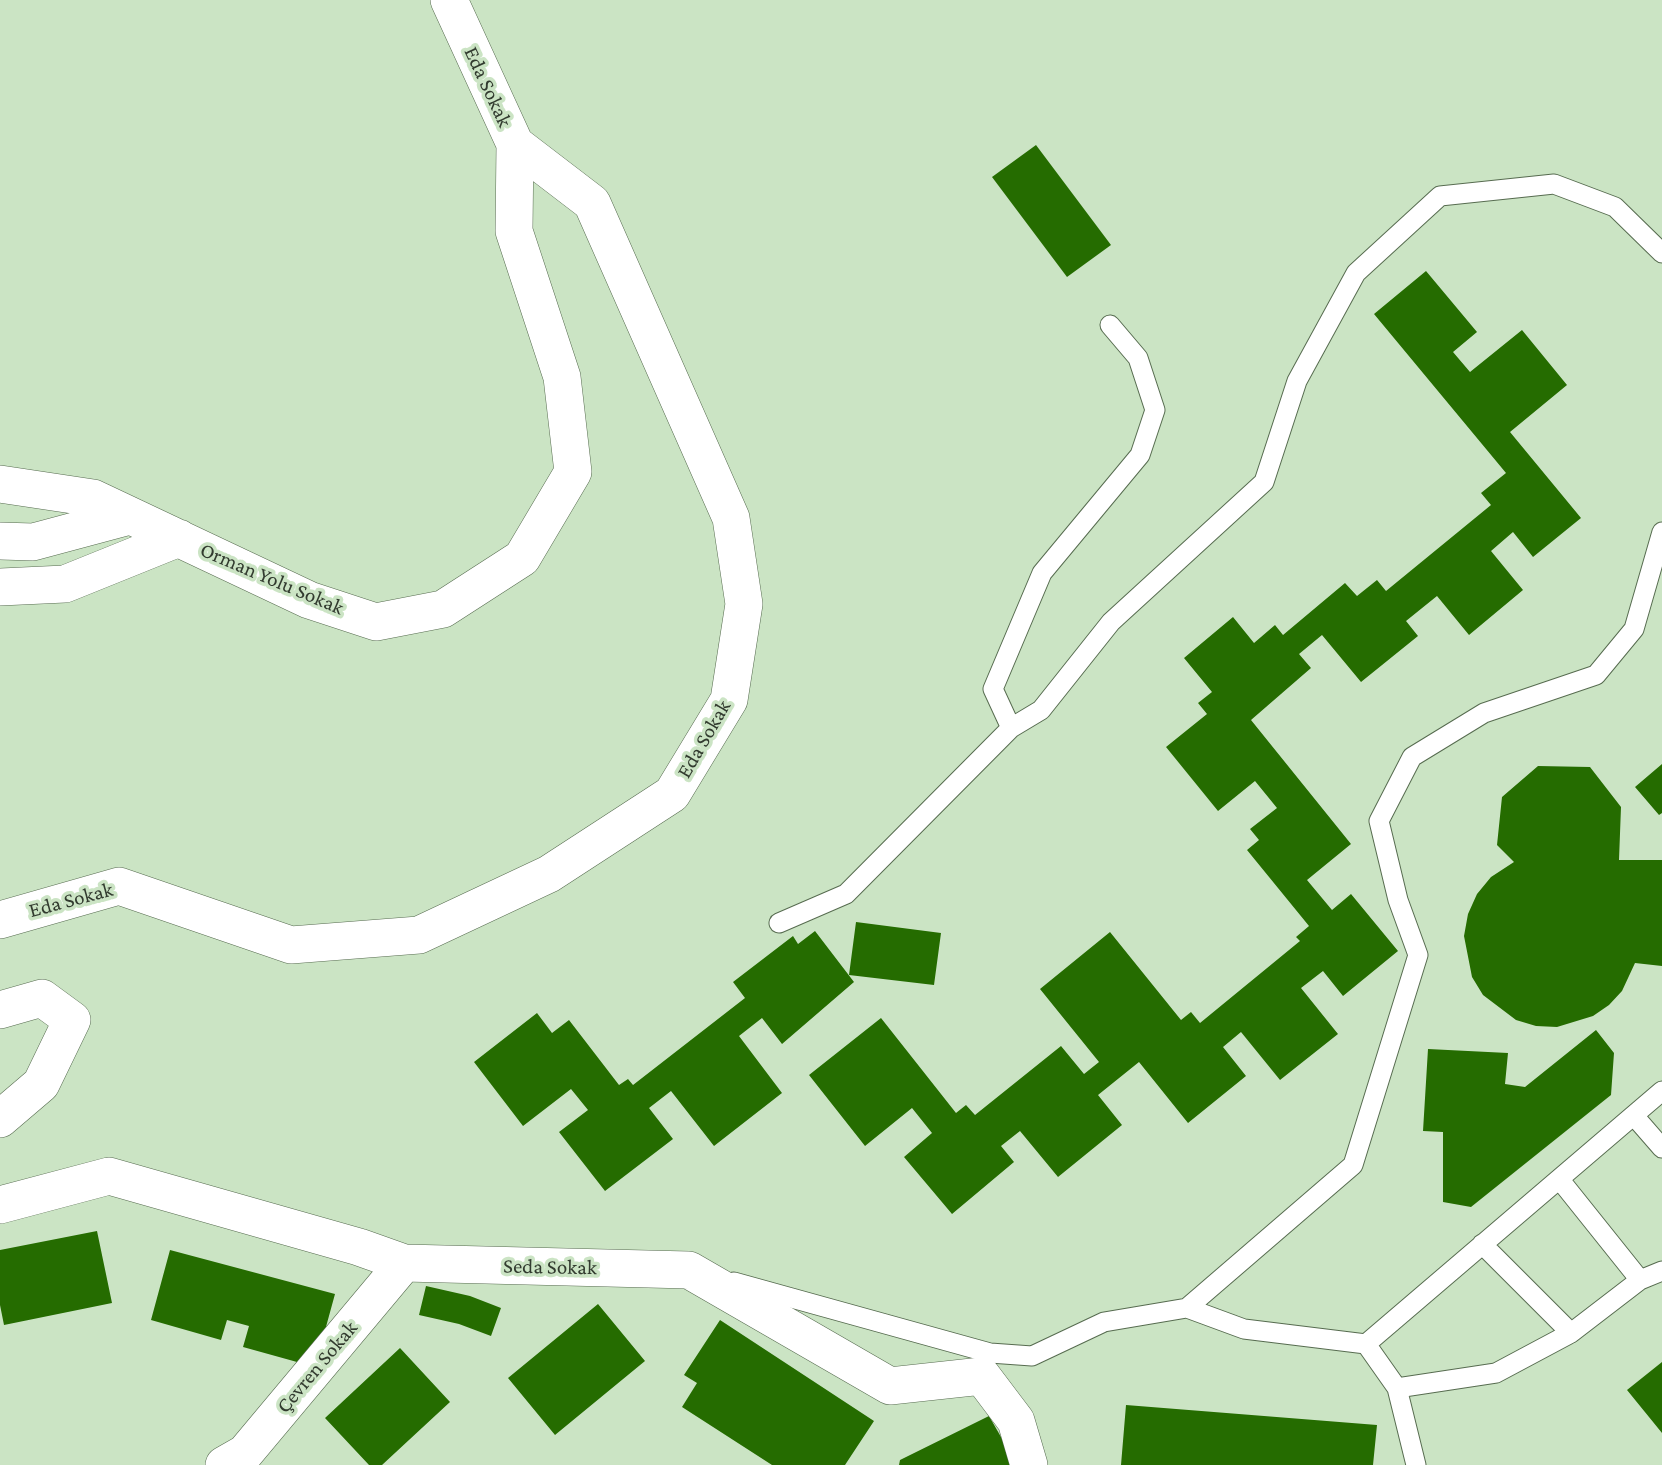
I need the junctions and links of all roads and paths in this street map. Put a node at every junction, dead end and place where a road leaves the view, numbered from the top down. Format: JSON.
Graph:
{"nodes":[{"id":1,"x":449,"y":0,"type":"edge"},
{"id":2,"x":515,"y":144,"type":"junction"},
{"id":3,"x":1662,"y":253,"type":"edge"},
{"id":4,"x":1110,"y":325,"type":"dead end"},
{"id":5,"x":0,"y":484,"type":"edge"},
{"id":6,"x":130,"y":516,"type":"junction"},
{"id":7,"x":1662,"y":531,"type":"edge"},
{"id":8,"x":179,"y":538,"type":"junction"},
{"id":9,"x":0,"y":541,"type":"edge"},
{"id":10,"x":0,"y":587,"type":"edge"},
{"id":11,"x":1011,"y":728,"type":"junction"},
{"id":12,"x":0,"y":920,"type":"edge"},
{"id":13,"x":779,"y":923,"type":"dead end"},
{"id":14,"x":0,"y":1010,"type":"edge"},
{"id":15,"x":1662,"y":1091,"type":"edge"},
{"id":16,"x":1635,"y":1116,"type":"junction"},
{"id":17,"x":0,"y":1119,"type":"edge"},
{"id":18,"x":1662,"y":1148,"type":"edge"},
{"id":19,"x":1560,"y":1180,"type":"junction"},
{"id":20,"x":0,"y":1205,"type":"edge"},
{"id":21,"x":1482,"y":1244,"type":"junction"},
{"id":22,"x":404,"y":1263,"type":"junction"},
{"id":23,"x":689,"y":1270,"type":"junction"},
{"id":24,"x":1662,"y":1271,"type":"edge"},
{"id":25,"x":1640,"y":1280,"type":"junction"},
{"id":26,"x":1187,"y":1308,"type":"junction"},
{"id":27,"x":1571,"y":1333,"type":"junction"},
{"id":28,"x":1366,"y":1344,"type":"junction"},
{"id":29,"x":990,"y":1353,"type":"junction"},
{"id":30,"x":1397,"y":1388,"type":"junction"},
{"id":31,"x":224,"y":1465,"type":"edge"},
{"id":32,"x":1029,"y":1465,"type":"edge"},
{"id":33,"x":1046,"y":1465,"type":"edge"},
{"id":34,"x":1416,"y":1465,"type":"edge"}],
"edges":[{"from":1,"to":2,"type":"street","name":"Eda Sokak"},
{"from":2,"to":8,"type":"street","name":"Orman Yolu Sokak"},
{"from":2,"to":12,"type":"street","name":"Eda Sokak"},
{"from":3,"to":11,"type":"lane"},
{"from":4,"to":11,"type":"lane"},
{"from":5,"to":6,"type":"street","name":"Orman Yolu Sokak"},
{"from":6,"to":8,"type":"street","name":"Orman Yolu Sokak"},
{"from":6,"to":9,"type":"street"},
{"from":7,"to":26,"type":"lane"},
{"from":8,"to":10,"type":"street"},
{"from":11,"to":13,"type":"lane"},
{"from":14,"to":17,"type":"street"},
{"from":15,"to":16,"type":"lane"},
{"from":16,"to":18,"type":"lane"},
{"from":16,"to":19,"type":"lane"},
{"from":19,"to":21,"type":"lane"},
{"from":19,"to":25,"type":"lane"},
{"from":20,"to":22,"type":"street","name":"Seda Sokak"},
{"from":21,"to":27,"type":"lane"},
{"from":21,"to":28,"type":"lane"},
{"from":22,"to":23,"type":"street","name":"Seda Sokak"},
{"from":22,"to":31,"type":"street","name":"Çevren Sokak"},
{"from":23,"to":29,"type":"lane"},
{"from":23,"to":32,"type":"street","name":"Seda Sokak"},
{"from":24,"to":25,"type":"lane"},
{"from":25,"to":27,"type":"lane"},
{"from":26,"to":28,"type":"lane"},
{"from":26,"to":29,"type":"lane"},
{"from":27,"to":30,"type":"lane"},
{"from":28,"to":30,"type":"lane"},
{"from":29,"to":33,"type":"lane"},
{"from":30,"to":34,"type":"lane"}]}
